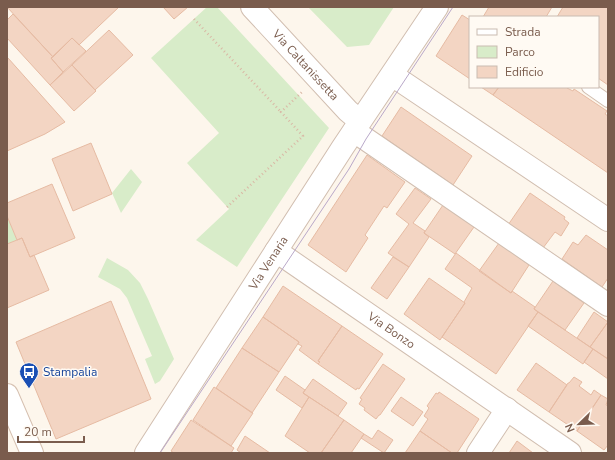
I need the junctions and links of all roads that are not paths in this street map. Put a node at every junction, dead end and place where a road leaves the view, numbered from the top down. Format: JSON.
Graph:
{"nodes":[{"id":1,"x":252,"y":7,"type":"edge"},
{"id":2,"x":437,"y":7,"type":"edge"},
{"id":3,"x":392,"y":75,"type":"junction"},
{"id":4,"x":589,"y":88,"type":"edge"},
{"id":5,"x":608,"y":101,"type":"edge"},
{"id":6,"x":357,"y":126,"type":"junction"},
{"id":7,"x":608,"y":220,"type":"edge"},
{"id":8,"x":276,"y":251,"type":"junction"},
{"id":9,"x":608,"y":305,"type":"edge"},
{"id":10,"x":7,"y":395,"type":"edge"},
{"id":11,"x":507,"y":409,"type":"junction"},
{"id":12,"x":32,"y":453,"type":"edge"},
{"id":13,"x":146,"y":453,"type":"edge"},
{"id":14,"x":478,"y":453,"type":"edge"},
{"id":15,"x":570,"y":453,"type":"edge"}],
"edges":[{"from":1,"to":6,"type":"street","name":"Via Caltanissetta"},
{"from":2,"to":3,"type":"street","name":"Via Venaria"},
{"from":3,"to":6,"type":"street","name":"Via Venaria"},
{"from":3,"to":7,"type":"street"},
{"from":4,"to":5,"type":"lane"},
{"from":6,"to":8,"type":"street","name":"Via Venaria"},
{"from":6,"to":9,"type":"street","name":"Via Caltanissetta"},
{"from":8,"to":11,"type":"street","name":"Via Bonzo"},
{"from":8,"to":13,"type":"street","name":"Via Venaria"},
{"from":10,"to":12,"type":"street"},
{"from":11,"to":14,"type":"street"},
{"from":11,"to":15,"type":"street","name":"Via Bonzo"}]}
